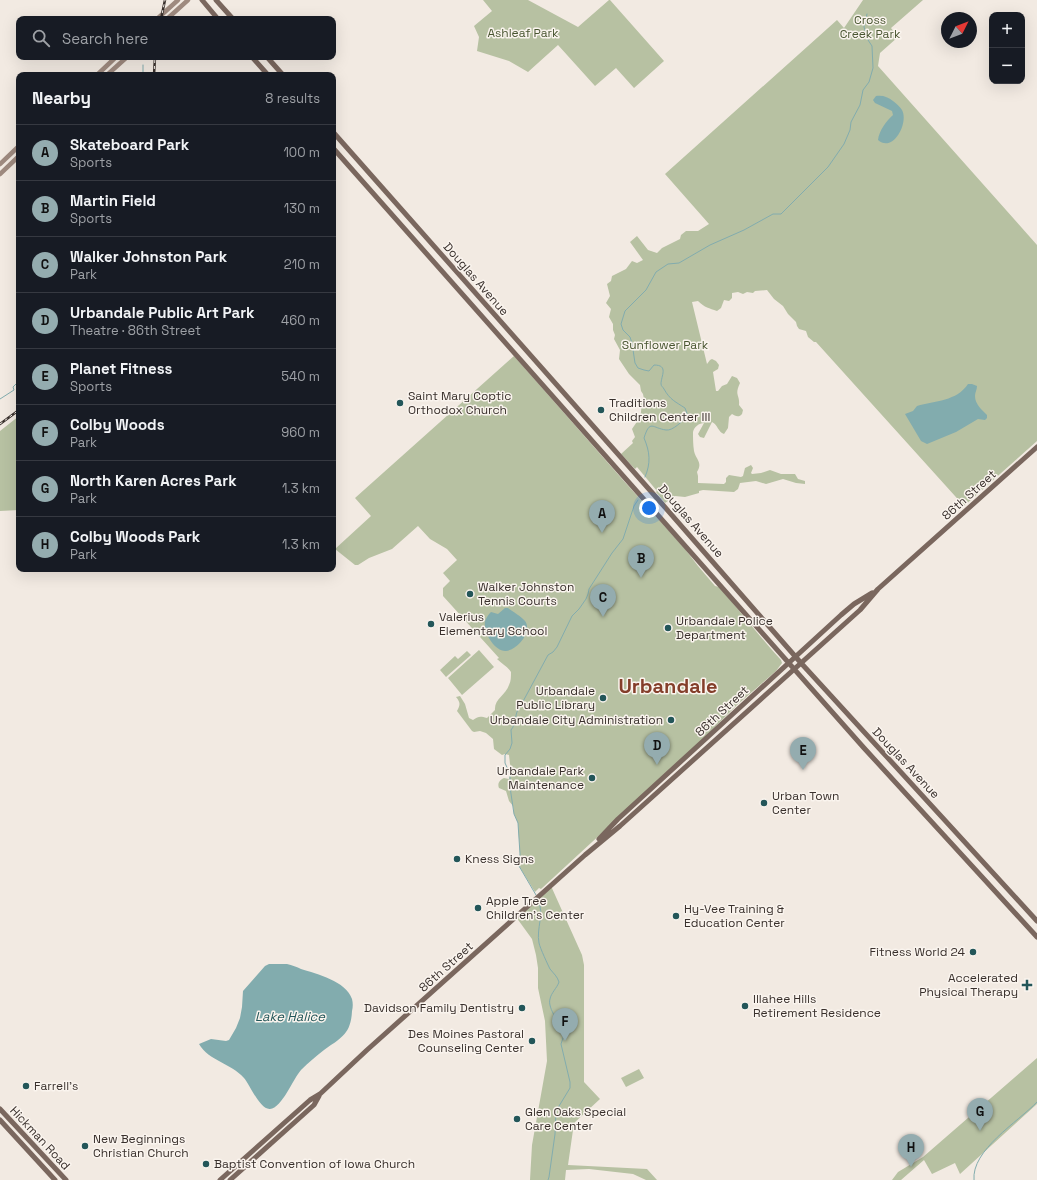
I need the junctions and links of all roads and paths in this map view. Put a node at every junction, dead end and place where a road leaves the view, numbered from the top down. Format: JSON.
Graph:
{"nodes":[{"id":1,"x":178,"y":0,"type":"edge"},
{"id":2,"x":188,"y":0,"type":"edge"},
{"id":3,"x":202,"y":0,"type":"edge"},
{"id":4,"x":216,"y":0,"type":"edge"},
{"id":5,"x":160,"y":16,"type":"edge"},
{"id":6,"x":170,"y":16,"type":"edge"},
{"id":7,"x":215,"y":16,"type":"edge"},
{"id":8,"x":230,"y":16,"type":"edge"},
{"id":9,"x":113,"y":60,"type":"edge"},
{"id":10,"x":124,"y":60,"type":"edge"},
{"id":11,"x":255,"y":60,"type":"edge"},
{"id":12,"x":270,"y":60,"type":"edge"},
{"id":13,"x":99,"y":72,"type":"edge"},
{"id":14,"x":110,"y":72,"type":"edge"},
{"id":15,"x":265,"y":72,"type":"edge"},
{"id":16,"x":280,"y":72,"type":"edge"},
{"id":17,"x":336,"y":135,"type":"edge"},
{"id":18,"x":16,"y":149,"type":"edge"},
{"id":19,"x":336,"y":151,"type":"edge"},
{"id":20,"x":16,"y":159,"type":"edge"},
{"id":21,"x":0,"y":164,"type":"edge"},
{"id":22,"x":0,"y":174,"type":"edge"},
{"id":23,"x":1037,"y":447,"type":"edge"},
{"id":24,"x":878,"y":589,"type":"junction"},
{"id":25,"x":796,"y":656,"type":"junction"},
{"id":26,"x":788,"y":663,"type":"junction"},
{"id":27,"x":801,"y":663,"type":"junction"},
{"id":28,"x":794,"y":669,"type":"junction"},
{"id":29,"x":864,"y":748,"type":"junction"},
{"id":30,"x":889,"y":760,"type":"junction"},
{"id":31,"x":585,"y":855,"type":"junction"},
{"id":32,"x":1037,"y":921,"type":"edge"},
{"id":33,"x":1037,"y":936,"type":"edge"},
{"id":34,"x":320,"y":1094,"type":"junction"},
{"id":35,"x":0,"y":1109,"type":"edge"},
{"id":36,"x":0,"y":1120,"type":"edge"},
{"id":37,"x":55,"y":1180,"type":"edge"},
{"id":38,"x":66,"y":1180,"type":"edge"},
{"id":39,"x":220,"y":1180,"type":"edge"},
{"id":40,"x":230,"y":1180,"type":"edge"}],
"edges":[{"from":1,"to":5,"type":"main road"},
{"from":2,"to":6,"type":"main road"},
{"from":3,"to":7,"type":"main road"},
{"from":4,"to":8,"type":"main road"},
{"from":9,"to":13,"type":"main road"},
{"from":10,"to":14,"type":"main road"},
{"from":11,"to":15,"type":"main road"},
{"from":12,"to":16,"type":"main road"},
{"from":17,"to":25,"type":"main road","name":"Douglas Avenue"},
{"from":18,"to":21,"type":"main road"},
{"from":19,"to":26,"type":"main road","name":"Douglas Avenue"},
{"from":20,"to":22,"type":"main road"},
{"from":23,"to":24,"type":"main road","name":"86th Street"},
{"from":24,"to":25,"type":"main road","name":"86th Street"},
{"from":24,"to":27,"type":"main road","name":"86th Street"},
{"from":25,"to":26,"type":"main road","name":"86th Street"},
{"from":25,"to":27,"type":"main road","name":"Douglas Avenue"},
{"from":26,"to":28,"type":"main road","name":"Douglas Avenue"},
{"from":26,"to":31,"type":"main road","name":"86th Street"},
{"from":27,"to":28,"type":"main road","name":"86th Street"},
{"from":27,"to":30,"type":"main road","name":"Douglas Avenue"},
{"from":28,"to":29,"type":"main road","name":"Douglas Avenue"},
{"from":28,"to":31,"type":"main road","name":"86th Street"},
{"from":29,"to":30,"type":"main road"},
{"from":29,"to":33,"type":"main road","name":"Douglas Avenue"},
{"from":30,"to":32,"type":"main road","name":"Douglas Avenue"},
{"from":31,"to":34,"type":"main road","name":"86th Street"},
{"from":34,"to":39,"type":"main road","name":"86th Street"},
{"from":34,"to":40,"type":"main road","name":"86th Street"},
{"from":35,"to":38,"type":"main road","name":"Hickman Road"},
{"from":36,"to":37,"type":"main road","name":"Hickman Road"}]}
